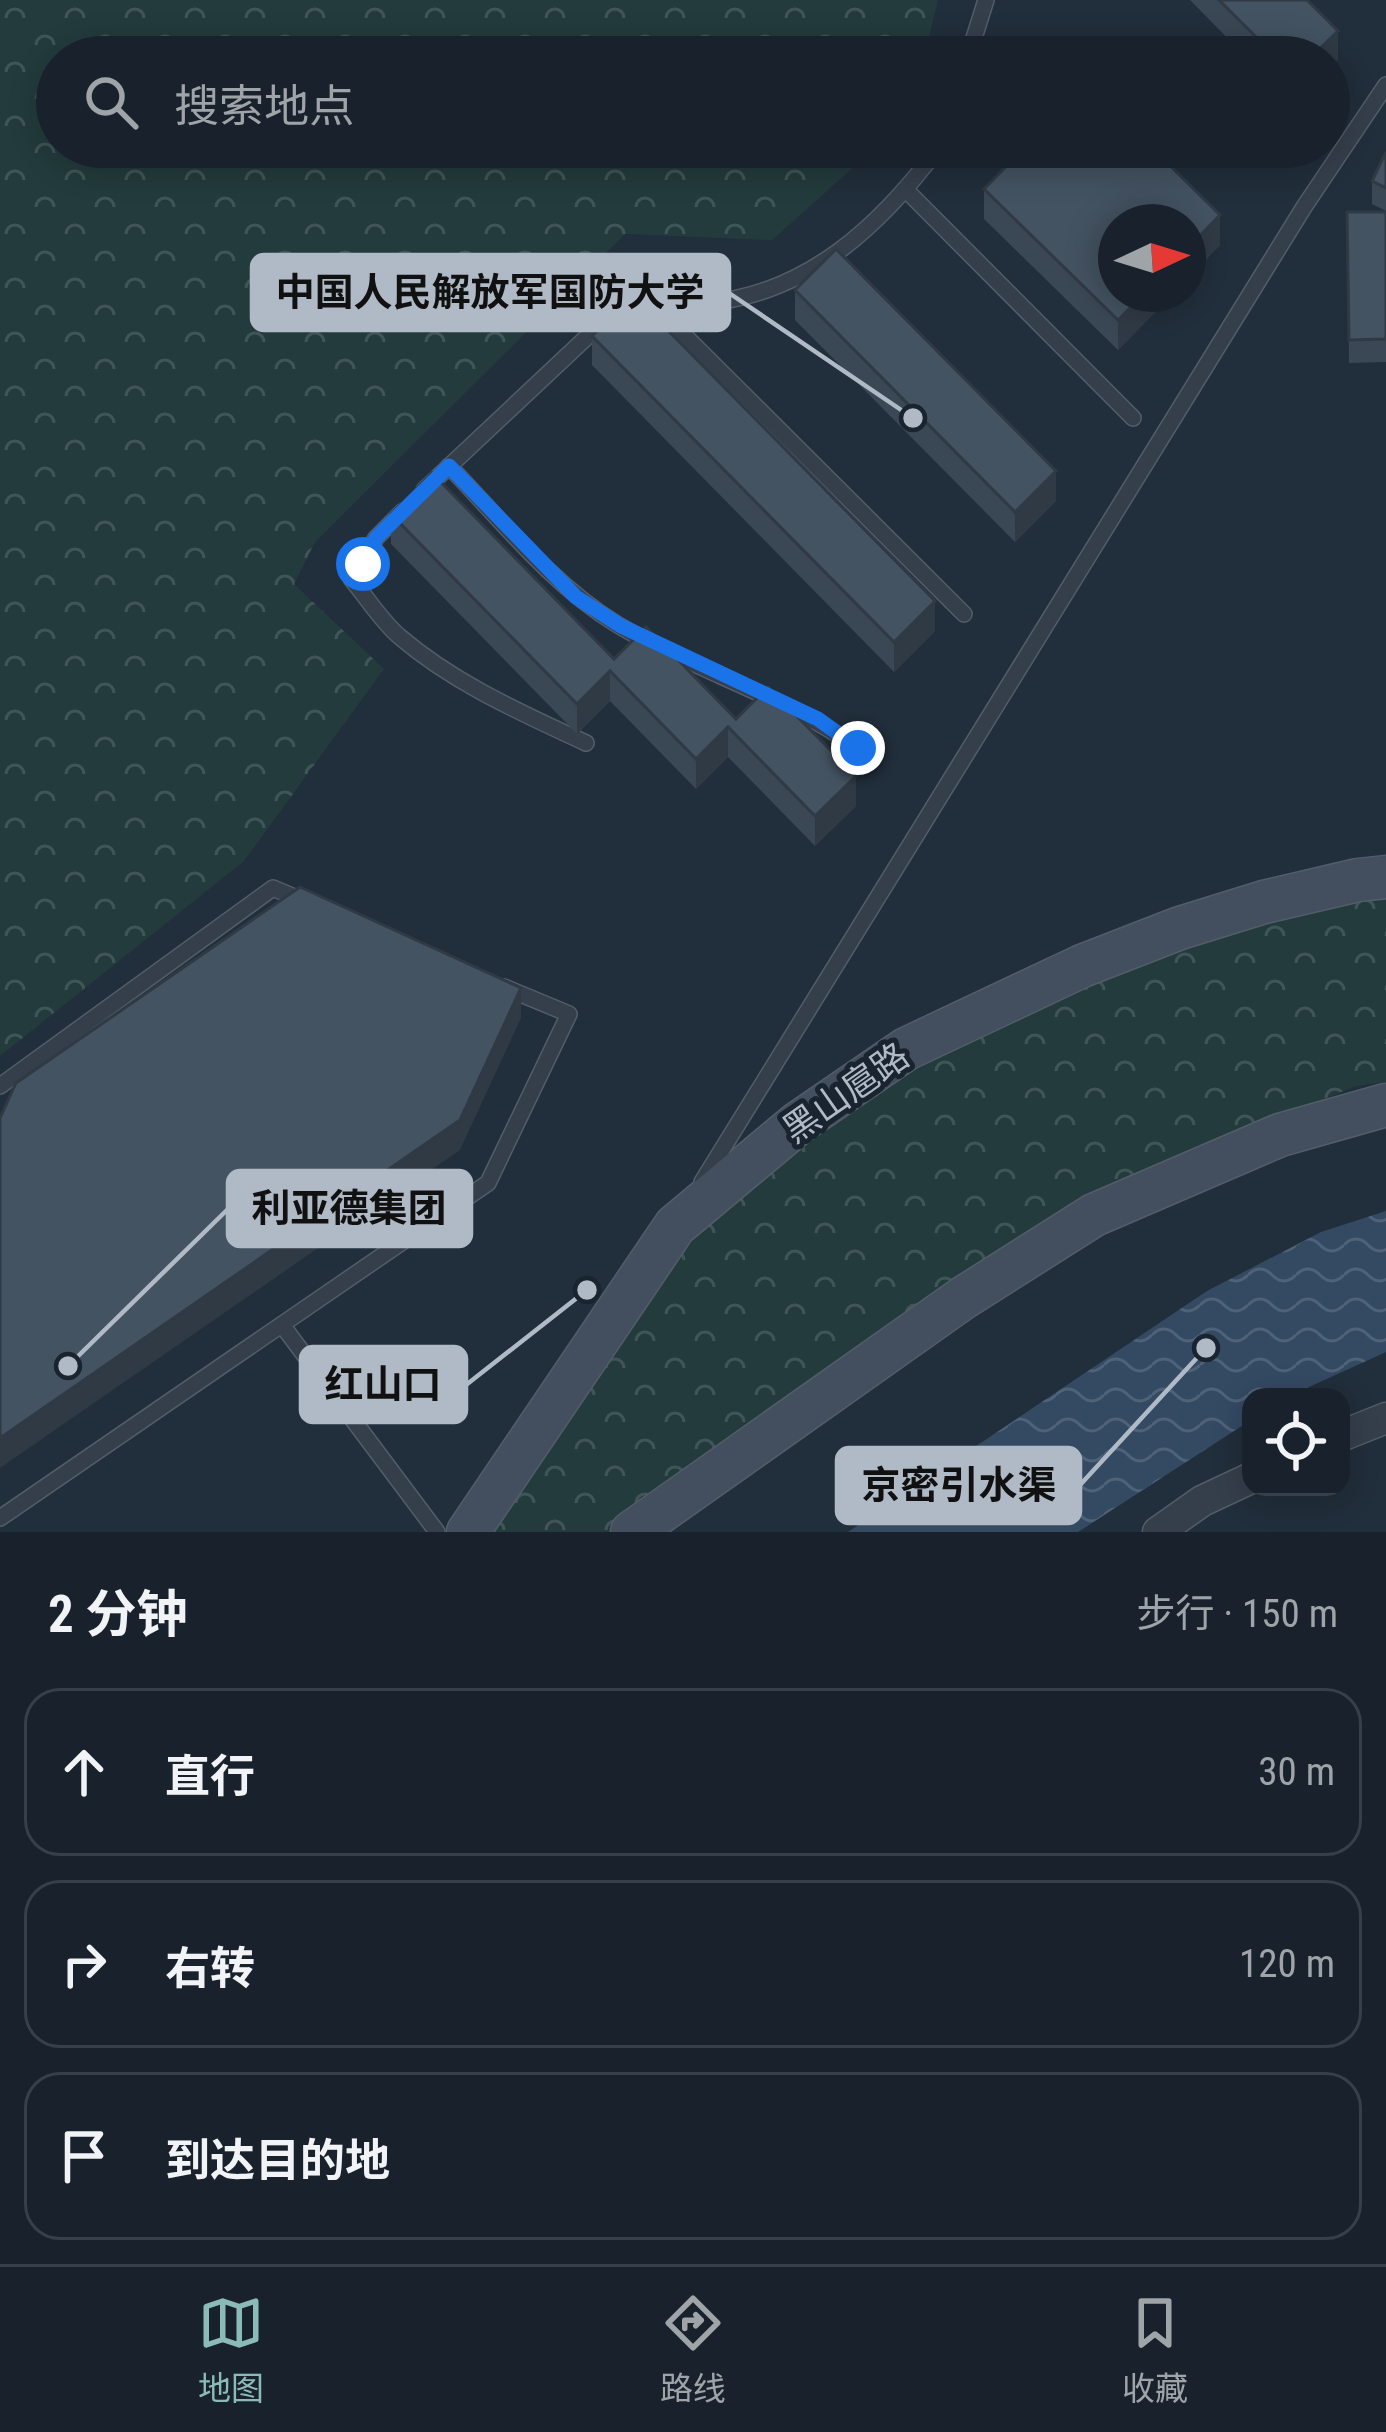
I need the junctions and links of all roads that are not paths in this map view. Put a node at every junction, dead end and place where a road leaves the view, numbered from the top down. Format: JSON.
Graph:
{"nodes":[{"id":1,"x":986,"y":0,"type":"edge"},
{"id":2,"x":975,"y":36,"type":"edge"},
{"id":3,"x":1386,"y":85,"type":"edge"},
{"id":4,"x":1350,"y":139,"type":"edge"},
{"id":5,"x":923,"y":168,"type":"edge"},
{"id":6,"x":1331,"y":168,"type":"edge"},
{"id":7,"x":906,"y":190,"type":"junction"},
{"id":8,"x":652,"y":303,"type":"junction"},
{"id":9,"x":1133,"y":418,"type":"dead end"},
{"id":10,"x":449,"y":466,"type":"junction"},
{"id":11,"x":964,"y":614,"type":"dead end"},
{"id":12,"x":586,"y":743,"type":"dead end"},
{"id":13,"x":858,"y":748,"type":"dead end"},
{"id":14,"x":1386,"y":877,"type":"edge"},
{"id":15,"x":315,"y":906,"type":"edge"},
{"id":16,"x":484,"y":978,"type":"edge"},
{"id":17,"x":0,"y":1086,"type":"edge"},
{"id":18,"x":1386,"y":1105,"type":"edge"},
{"id":19,"x":675,"y":1226,"type":"junction"},
{"id":20,"x":282,"y":1325,"type":"junction"},
{"id":21,"x":1386,"y":1418,"type":"edge"},
{"id":22,"x":1350,"y":1432,"type":"edge"},
{"id":23,"x":1242,"y":1482,"type":"edge"},
{"id":24,"x":0,"y":1519,"type":"edge"},
{"id":25,"x":437,"y":1532,"type":"edge"},
{"id":26,"x":468,"y":1532,"type":"edge"},
{"id":27,"x":632,"y":1532,"type":"edge"},
{"id":28,"x":1157,"y":1532,"type":"edge"}],
"edges":[{"from":1,"to":2,"type":"lane"},
{"from":3,"to":4,"type":"lane"},
{"from":5,"to":7,"type":"lane"},
{"from":6,"to":19,"type":"lane"},
{"from":7,"to":8,"type":"lane"},
{"from":7,"to":9,"type":"lane"},
{"from":8,"to":10,"type":"lane"},
{"from":8,"to":11,"type":"lane"},
{"from":10,"to":12,"type":"lane"},
{"from":10,"to":13,"type":"lane"},
{"from":14,"to":19,"type":"main road","name":"黑山扈路"},
{"from":15,"to":17,"type":"lane"},
{"from":16,"to":20,"type":"lane"},
{"from":18,"to":27,"type":"main road"},
{"from":19,"to":26,"type":"main road","name":"黑山扈路"},
{"from":20,"to":24,"type":"lane"},
{"from":20,"to":25,"type":"lane"},
{"from":21,"to":22,"type":"street"},
{"from":23,"to":28,"type":"street"}]}
